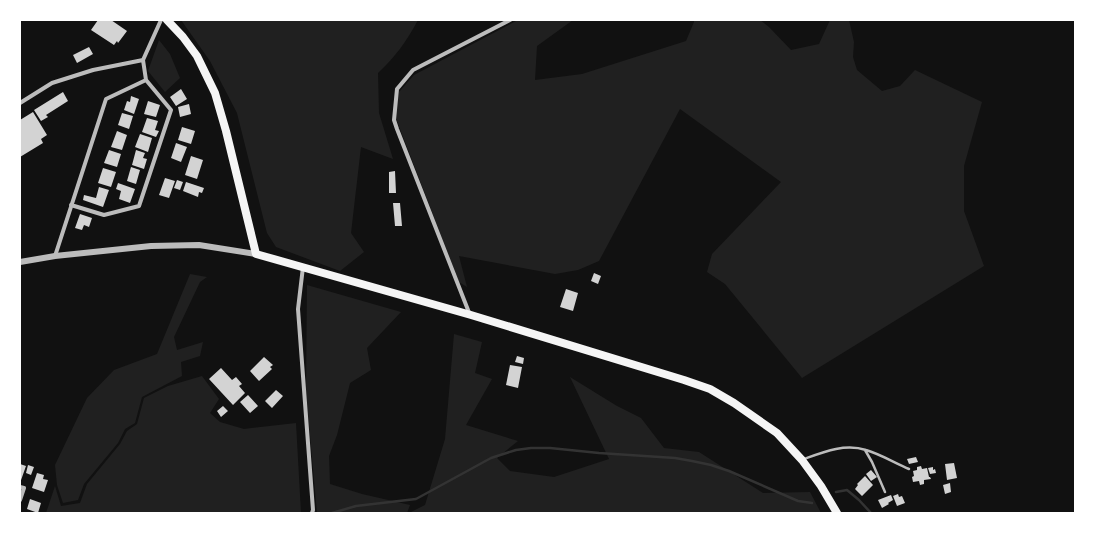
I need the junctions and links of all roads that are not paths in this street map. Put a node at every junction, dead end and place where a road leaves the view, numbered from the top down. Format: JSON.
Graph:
{"nodes":[{"id":1,"x":161,"y":20,"type":"edge"},
{"id":2,"x":166,"y":20,"type":"edge"},
{"id":3,"x":510,"y":20,"type":"edge"},
{"id":4,"x":143,"y":60,"type":"junction"},
{"id":5,"x":146,"y":80,"type":"junction"},
{"id":6,"x":20,"y":103,"type":"edge"},
{"id":7,"x":71,"y":205,"type":"junction"},
{"id":8,"x":256,"y":254,"type":"junction"},
{"id":9,"x":55,"y":256,"type":"junction"},
{"id":10,"x":20,"y":262,"type":"edge"},
{"id":11,"x":303,"y":267,"type":"junction"},
{"id":12,"x":470,"y":315,"type":"junction"},
{"id":13,"x":865,"y":450,"type":"junction"},
{"id":14,"x":802,"y":460,"type":"junction"},
{"id":15,"x":909,"y":469,"type":"dead end"},
{"id":16,"x":20,"y":487,"type":"edge"},
{"id":17,"x":885,"y":492,"type":"dead end"},
{"id":18,"x":20,"y":500,"type":"edge"},
{"id":19,"x":312,"y":513,"type":"edge"},
{"id":20,"x":837,"y":513,"type":"edge"}],
"edges":[{"from":1,"to":4,"type":"street"},
{"from":2,"to":8,"type":"main road"},
{"from":3,"to":12,"type":"street"},
{"from":4,"to":5,"type":"street"},
{"from":4,"to":6,"type":"street"},
{"from":5,"to":7,"type":"street"},
{"from":5,"to":7,"type":"street"},
{"from":7,"to":9,"type":"street"},
{"from":8,"to":9,"type":"street"},
{"from":8,"to":11,"type":"main road"},
{"from":9,"to":10,"type":"street"},
{"from":11,"to":12,"type":"main road"},
{"from":11,"to":19,"type":"street"},
{"from":12,"to":14,"type":"main road"},
{"from":13,"to":14,"type":"lane"},
{"from":13,"to":15,"type":"lane"},
{"from":13,"to":17,"type":"lane"},
{"from":14,"to":20,"type":"main road"},
{"from":16,"to":18,"type":"street"}]}
